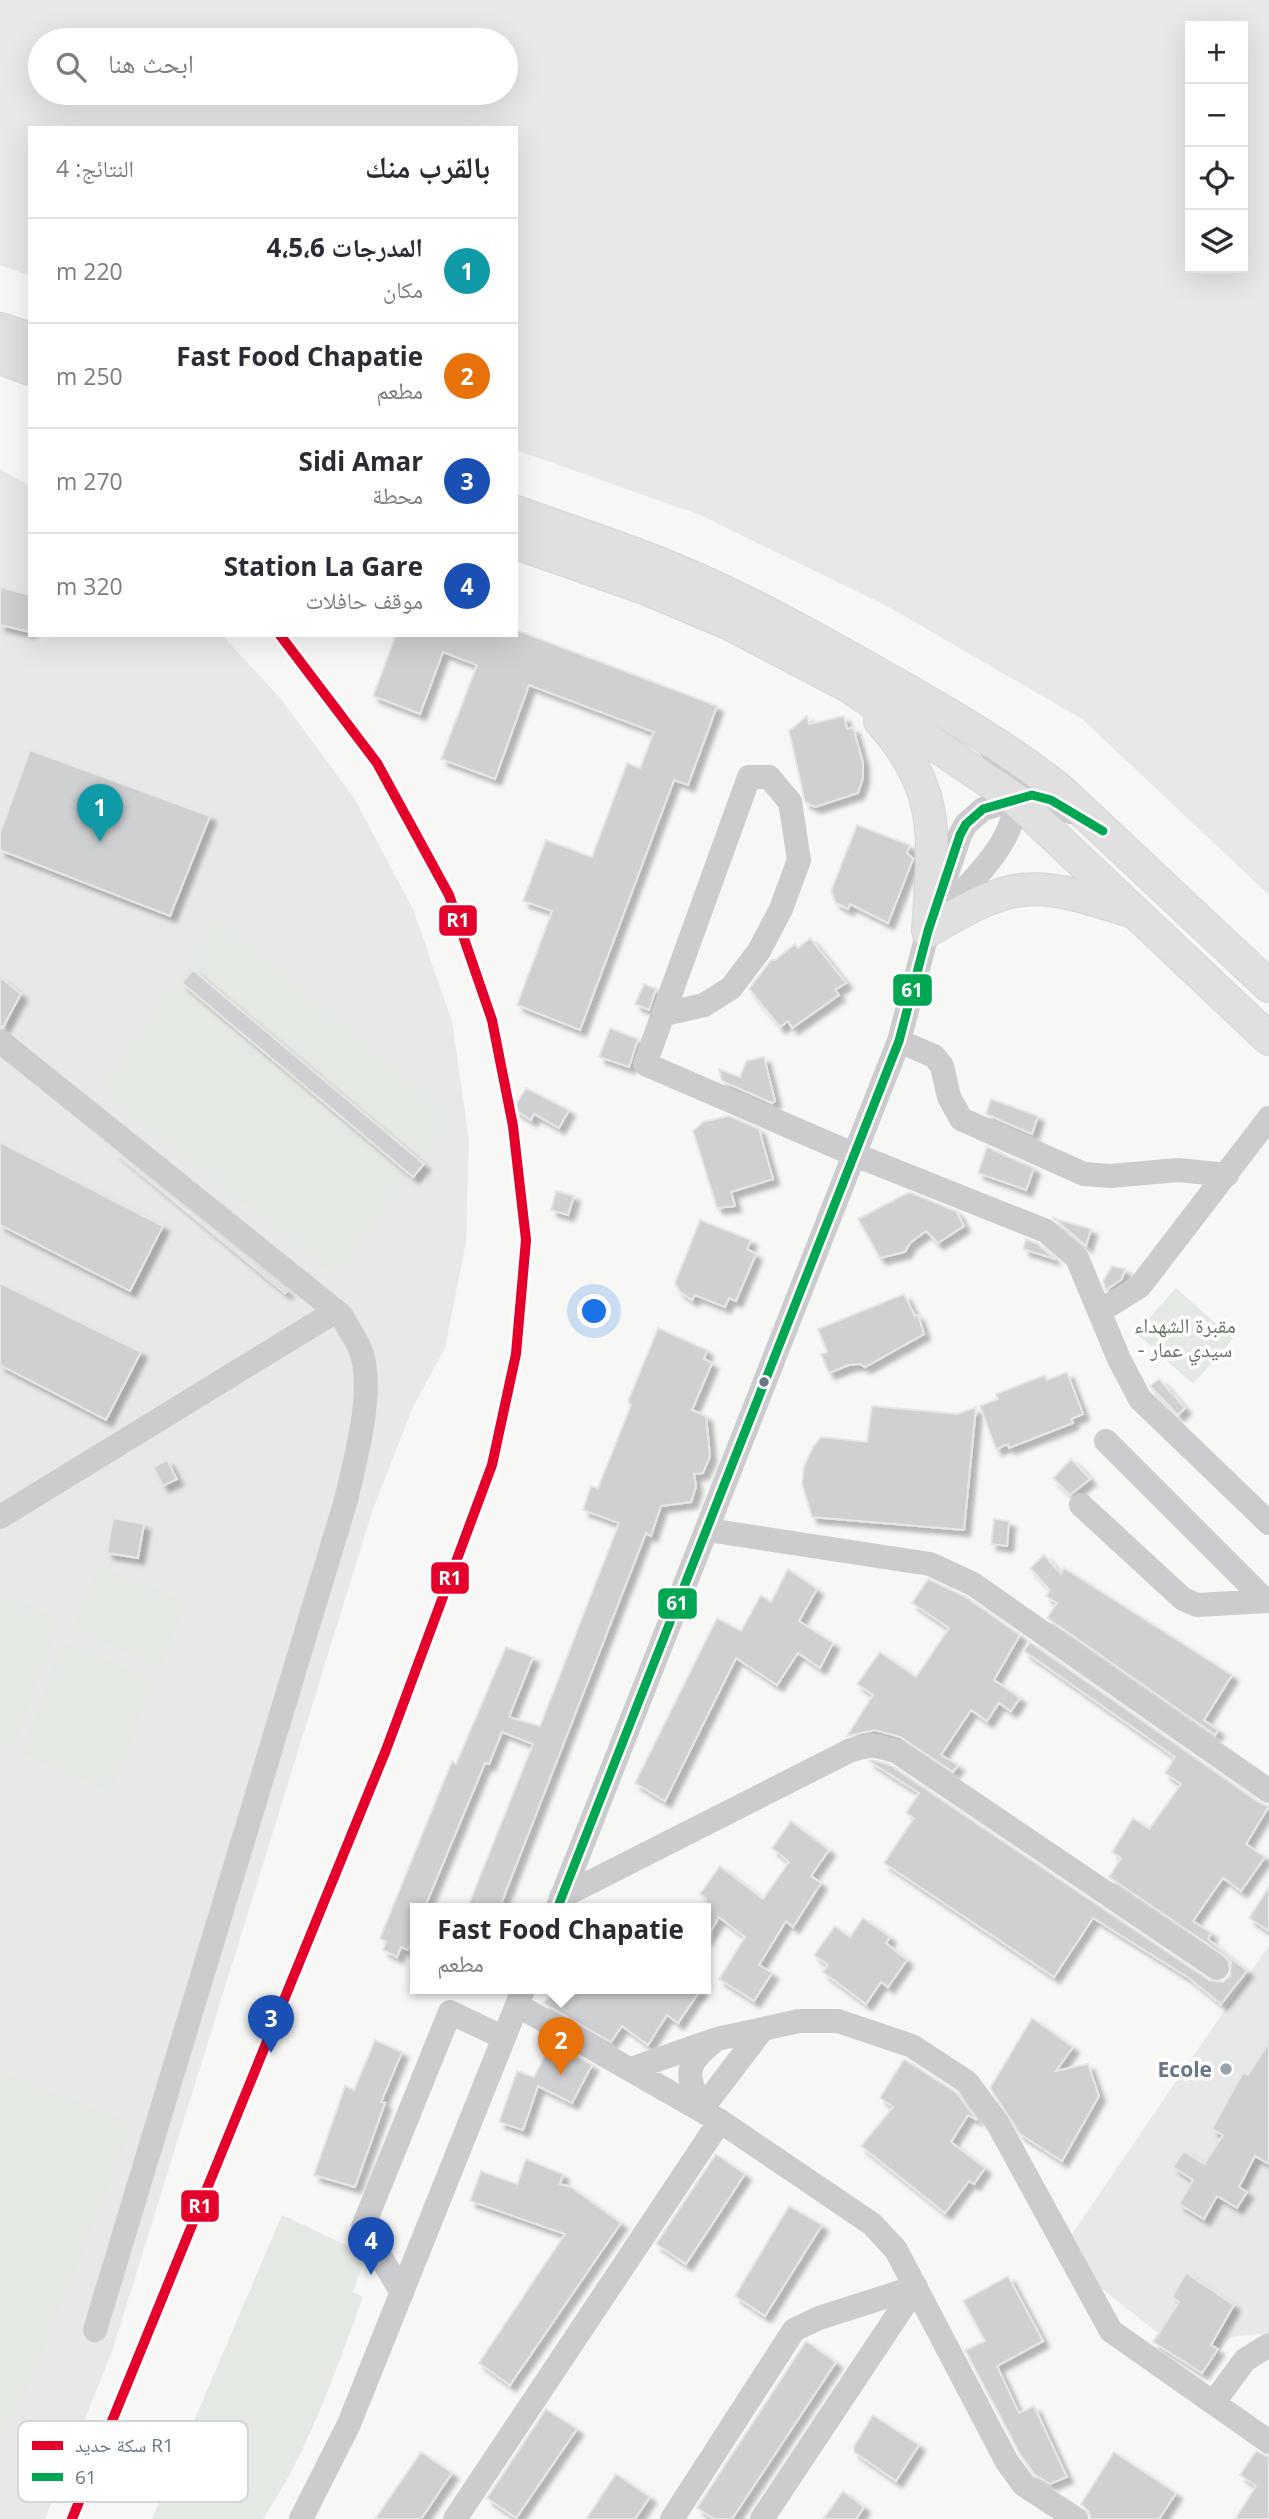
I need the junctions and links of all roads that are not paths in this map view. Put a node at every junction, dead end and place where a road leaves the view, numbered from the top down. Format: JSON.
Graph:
{"nodes":[{"id":1,"x":0,"y":328,"type":"edge"},
{"id":2,"x":28,"y":338,"type":"edge"},
{"id":3,"x":0,"y":358,"type":"edge"},
{"id":4,"x":28,"y":368,"type":"edge"},
{"id":5,"x":518,"y":513,"type":"edge"},
{"id":6,"x":518,"y":544,"type":"edge"},
{"id":7,"x":848,"y":686,"type":"junction"},
{"id":8,"x":971,"y":727,"type":"junction"},
{"id":9,"x":1016,"y":800,"type":"junction"},
{"id":10,"x":1103,"y":831,"type":"junction"},
{"id":11,"x":1134,"y":912,"type":"junction"},
{"id":12,"x":928,"y":931,"type":"junction"},
{"id":13,"x":1269,"y":986,"type":"edge"},
{"id":14,"x":665,"y":1014,"type":"junction"},
{"id":15,"x":1269,"y":1039,"type":"edge"},
{"id":16,"x":0,"y":1041,"type":"edge"},
{"id":17,"x":900,"y":1041,"type":"junction"},
{"id":18,"x":1269,"y":1118,"type":"edge"},
{"id":19,"x":853,"y":1154,"type":"junction"},
{"id":20,"x":1227,"y":1175,"type":"junction"},
{"id":21,"x":335,"y":1311,"type":"junction"},
{"id":22,"x":1100,"y":1311,"type":"junction"},
{"id":23,"x":1106,"y":1441,"type":"dead end"},
{"id":24,"x":1081,"y":1505,"type":"dead end"},
{"id":25,"x":0,"y":1517,"type":"edge"},
{"id":26,"x":1269,"y":1523,"type":"edge"},
{"id":27,"x":708,"y":1530,"type":"junction"},
{"id":28,"x":1268,"y":1601,"type":"edge"},
{"id":29,"x":1269,"y":1791,"type":"edge"},
{"id":30,"x":559,"y":1903,"type":"edge"},
{"id":31,"x":1217,"y":1968,"type":"dead end"},
{"id":32,"x":520,"y":1997,"type":"edge"},
{"id":33,"x":762,"y":2030,"type":"junction"},
{"id":34,"x":504,"y":2038,"type":"junction"},
{"id":35,"x":717,"y":2039,"type":"junction"},
{"id":36,"x":631,"y":2069,"type":"junction"},
{"id":37,"x":711,"y":2116,"type":"junction"},
{"id":38,"x":916,"y":2287,"type":"junction"},
{"id":39,"x":402,"y":2293,"type":"junction"},
{"id":40,"x":95,"y":2330,"type":"dead end"},
{"id":41,"x":1269,"y":2346,"type":"edge"},
{"id":42,"x":1214,"y":2402,"type":"junction"},
{"id":43,"x":1269,"y":2442,"type":"edge"},
{"id":44,"x":301,"y":2519,"type":"edge"},
{"id":45,"x":455,"y":2519,"type":"edge"},
{"id":46,"x":672,"y":2519,"type":"edge"},
{"id":47,"x":762,"y":2519,"type":"edge"},
{"id":48,"x":1076,"y":2519,"type":"edge"}],
"edges":[{"from":1,"to":2,"type":"main road"},
{"from":3,"to":4,"type":"main road"},
{"from":5,"to":8,"type":"main road"},
{"from":6,"to":7,"type":"main road"},
{"from":7,"to":9,"type":"main road"},
{"from":7,"to":12,"type":"main road"},
{"from":8,"to":9,"type":"street"},
{"from":8,"to":10,"type":"main road"},
{"from":9,"to":10,"type":"street"},
{"from":9,"to":11,"type":"main road"},
{"from":9,"to":12,"type":"street"},
{"from":9,"to":12,"type":"street"},
{"from":10,"to":13,"type":"main road"},
{"from":11,"to":12,"type":"main road"},
{"from":11,"to":15,"type":"main road"},
{"from":12,"to":17,"type":"street"},
{"from":14,"to":14,"type":"street"},
{"from":14,"to":19,"type":"street"},
{"from":16,"to":21,"type":"street"},
{"from":17,"to":19,"type":"street"},
{"from":17,"to":20,"type":"street"},
{"from":18,"to":20,"type":"street"},
{"from":19,"to":22,"type":"street"},
{"from":19,"to":27,"type":"street"},
{"from":20,"to":22,"type":"street"},
{"from":21,"to":25,"type":"street"},
{"from":21,"to":40,"type":"street"},
{"from":22,"to":26,"type":"street"},
{"from":23,"to":28,"type":"street"},
{"from":24,"to":28,"type":"street"},
{"from":27,"to":29,"type":"street"},
{"from":27,"to":30,"type":"street"},
{"from":30,"to":31,"type":"street"},
{"from":32,"to":34,"type":"street"},
{"from":32,"to":36,"type":"street"},
{"from":33,"to":35,"type":"street"},
{"from":33,"to":37,"type":"street"},
{"from":33,"to":42,"type":"street"},
{"from":34,"to":39,"type":"street"},
{"from":34,"to":39,"type":"street"},
{"from":35,"to":36,"type":"street"},
{"from":35,"to":37,"type":"street"},
{"from":36,"to":37,"type":"street"},
{"from":37,"to":38,"type":"street"},
{"from":37,"to":45,"type":"street"},
{"from":38,"to":46,"type":"street"},
{"from":38,"to":47,"type":"street"},
{"from":38,"to":48,"type":"street"},
{"from":39,"to":44,"type":"street"},
{"from":41,"to":42,"type":"street"},
{"from":42,"to":43,"type":"street"}]}
